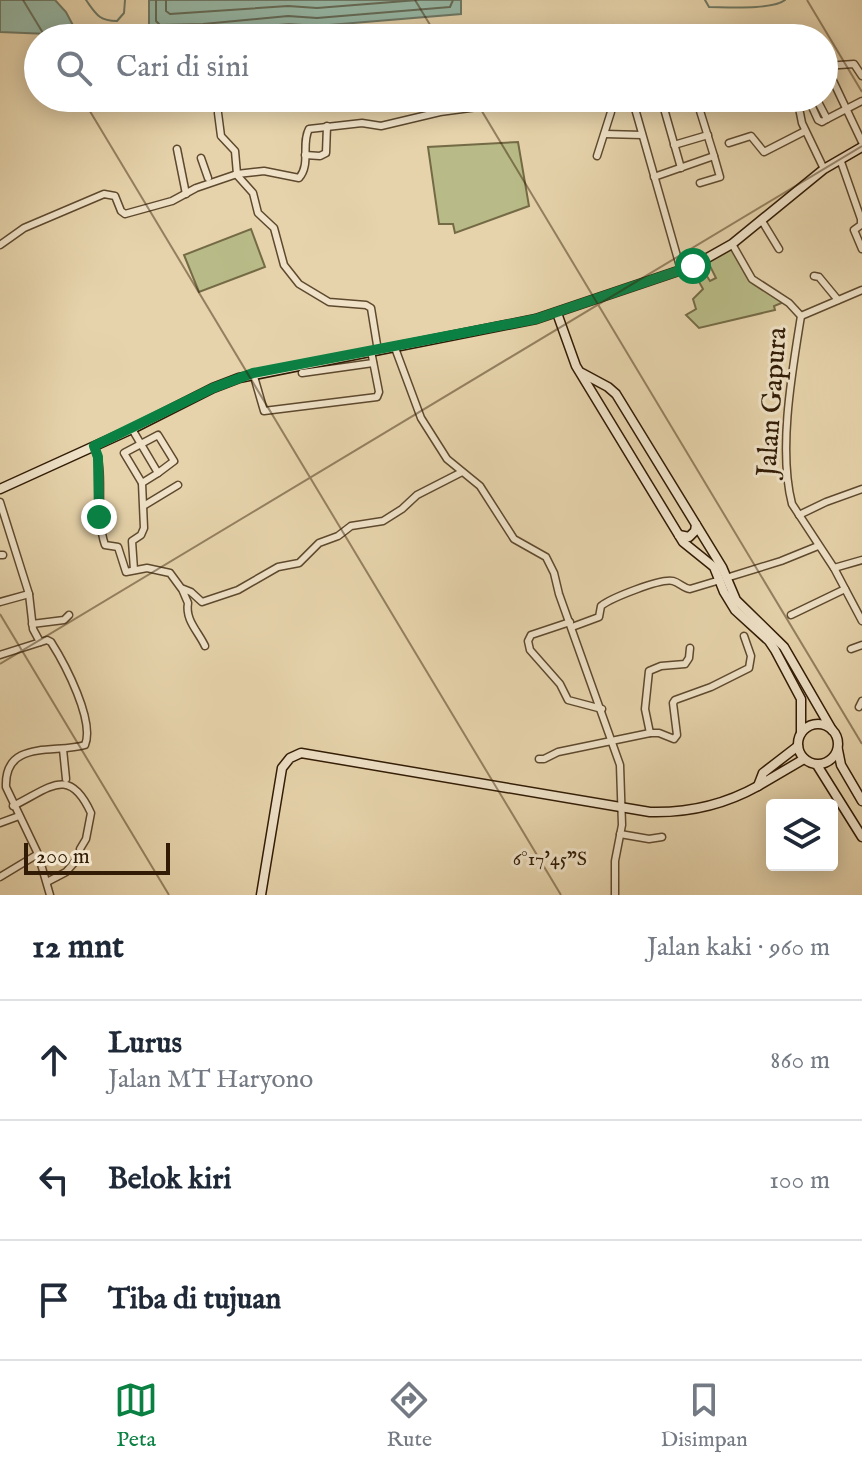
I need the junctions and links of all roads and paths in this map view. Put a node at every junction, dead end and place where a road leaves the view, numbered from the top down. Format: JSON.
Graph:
{"nodes":[{"id":1,"x":859,"y":65,"type":"edge"},
{"id":2,"x":838,"y":66,"type":"edge"},
{"id":3,"x":862,"y":77,"type":"edge"},
{"id":4,"x":838,"y":91,"type":"edge"},
{"id":5,"x":862,"y":101,"type":"edge"},
{"id":6,"x":847,"y":109,"type":"junction"},
{"id":7,"x":444,"y":112,"type":"edge"},
{"id":8,"x":611,"y":112,"type":"dead end"},
{"id":9,"x":636,"y":112,"type":"edge"},
{"id":10,"x":665,"y":112,"type":"edge"},
{"id":11,"x":701,"y":112,"type":"edge"},
{"id":12,"x":799,"y":112,"type":"edge"},
{"id":13,"x":814,"y":112,"type":"edge"},
{"id":14,"x":823,"y":112,"type":"edge"},
{"id":15,"x":218,"y":113,"type":"dead end"},
{"id":16,"x":827,"y":119,"type":"junction"},
{"id":17,"x":327,"y":126,"type":"junction"},
{"id":18,"x":805,"y":131,"type":"junction"},
{"id":19,"x":605,"y":134,"type":"junction"},
{"id":20,"x":642,"y":135,"type":"junction"},
{"id":21,"x":708,"y":135,"type":"junction"},
{"id":22,"x":729,"y":143,"type":"dead end"},
{"id":23,"x":862,"y":144,"type":"edge"},
{"id":24,"x":674,"y":145,"type":"junction"},
{"id":25,"x":177,"y":149,"type":"dead end"},
{"id":26,"x":305,"y":155,"type":"junction"},
{"id":27,"x":597,"y":156,"type":"dead end"},
{"id":28,"x":714,"y":156,"type":"junction"},
{"id":29,"x":201,"y":158,"type":"dead end"},
{"id":30,"x":840,"y":159,"type":"junction"},
{"id":31,"x":681,"y":168,"type":"junction"},
{"id":32,"x":824,"y":169,"type":"junction"},
{"id":33,"x":237,"y":174,"type":"junction"},
{"id":34,"x":654,"y":177,"type":"junction"},
{"id":35,"x":211,"y":180,"type":"junction"},
{"id":36,"x":700,"y":183,"type":"dead end"},
{"id":37,"x":186,"y":194,"type":"junction"},
{"id":38,"x":762,"y":221,"type":"junction"},
{"id":39,"x":854,"y":230,"type":"junction"},
{"id":40,"x":844,"y":233,"type":"dead end"},
{"id":41,"x":732,"y":244,"type":"junction"},
{"id":42,"x":0,"y":245,"type":"edge"},
{"id":43,"x":779,"y":249,"type":"dead end"},
{"id":44,"x":862,"y":249,"type":"edge"},
{"id":45,"x":681,"y":270,"type":"junction"},
{"id":46,"x":814,"y":276,"type":"dead end"},
{"id":47,"x":862,"y":290,"type":"edge"},
{"id":48,"x":838,"y":300,"type":"junction"},
{"id":49,"x":557,"y":313,"type":"junction"},
{"id":50,"x":801,"y":316,"type":"junction"},
{"id":51,"x":395,"y":348,"type":"junction"},
{"id":52,"x":374,"y":351,"type":"junction"},
{"id":53,"x":373,"y":363,"type":"junction"},
{"id":54,"x":576,"y":366,"type":"junction"},
{"id":55,"x":253,"y":373,"type":"junction"},
{"id":56,"x":302,"y":373,"type":"dead end"},
{"id":57,"x":132,"y":429,"type":"junction"},
{"id":58,"x":141,"y":444,"type":"junction"},
{"id":59,"x":94,"y":446,"type":"junction"},
{"id":60,"x":462,"y":472,"type":"junction"},
{"id":61,"x":158,"y":473,"type":"junction"},
{"id":62,"x":142,"y":483,"type":"junction"},
{"id":63,"x":178,"y":485,"type":"dead end"},
{"id":64,"x":0,"y":489,"type":"edge"},
{"id":65,"x":862,"y":489,"type":"edge"},
{"id":66,"x":0,"y":502,"type":"edge"},
{"id":67,"x":145,"y":505,"type":"junction"},
{"id":68,"x":799,"y":515,"type":"junction"},
{"id":69,"x":696,"y":525,"type":"junction"},
{"id":70,"x":679,"y":535,"type":"junction"},
{"id":71,"x":708,"y":544,"type":"junction"},
{"id":72,"x":818,"y":546,"type":"junction"},
{"id":73,"x":697,"y":555,"type":"junction"},
{"id":74,"x":862,"y":560,"type":"edge"},
{"id":75,"x":834,"y":568,"type":"junction"},
{"id":76,"x":134,"y":570,"type":"junction"},
{"id":77,"x":719,"y":580,"type":"junction"},
{"id":78,"x":181,"y":588,"type":"junction"},
{"id":79,"x":845,"y":589,"type":"junction"},
{"id":80,"x":29,"y":594,"type":"junction"},
{"id":81,"x":0,"y":602,"type":"edge"},
{"id":82,"x":69,"y":615,"type":"dead end"},
{"id":83,"x":791,"y":615,"type":"dead end"},
{"id":84,"x":862,"y":621,"type":"edge"},
{"id":85,"x":32,"y":624,"type":"junction"},
{"id":86,"x":571,"y":625,"type":"junction"},
{"id":87,"x":744,"y":636,"type":"dead end"},
{"id":88,"x":40,"y":642,"type":"junction"},
{"id":89,"x":862,"y":645,"type":"edge"},
{"id":90,"x":205,"y":646,"type":"dead end"},
{"id":91,"x":690,"y":648,"type":"dead end"},
{"id":92,"x":851,"y":649,"type":"dead end"},
{"id":93,"x":0,"y":655,"type":"edge"},
{"id":94,"x":602,"y":709,"type":"junction"},
{"id":95,"x":832,"y":730,"type":"junction"},
{"id":96,"x":650,"y":733,"type":"junction"},
{"id":97,"x":801,"y":733,"type":"junction"},
{"id":98,"x":613,"y":741,"type":"junction"},
{"id":99,"x":798,"y":746,"type":"junction"},
{"id":100,"x":63,"y":749,"type":"junction"},
{"id":101,"x":838,"y":750,"type":"junction"},
{"id":102,"x":539,"y":759,"type":"dead end"},
{"id":103,"x":804,"y":759,"type":"junction"},
{"id":104,"x":817,"y":765,"type":"junction"},
{"id":105,"x":66,"y":779,"type":"dead end"},
{"id":106,"x":758,"y":786,"type":"junction"},
{"id":107,"x":862,"y":801,"type":"edge"},
{"id":108,"x":13,"y":806,"type":"junction"},
{"id":109,"x":620,"y":806,"type":"junction"},
{"id":110,"x":19,"y":816,"type":"junction"},
{"id":111,"x":0,"y":823,"type":"edge"},
{"id":112,"x":620,"y":834,"type":"junction"},
{"id":113,"x":662,"y":837,"type":"dead end"},
{"id":114,"x":862,"y":837,"type":"edge"},
{"id":115,"x":38,"y":854,"type":"junction"},
{"id":116,"x":0,"y":877,"type":"edge"},
{"id":117,"x":47,"y":882,"type":"junction"},
{"id":118,"x":50,"y":895,"type":"edge"},
{"id":119,"x":261,"y":895,"type":"edge"},
{"id":120,"x":615,"y":895,"type":"edge"}],
"edges":[{"from":1,"to":2,"type":"street"},
{"from":1,"to":3,"type":"street"},
{"from":4,"to":6,"type":"street"},
{"from":5,"to":6,"type":"street"},
{"from":6,"to":16,"type":"street"},
{"from":6,"to":23,"type":"street"},
{"from":7,"to":17,"type":"street"},
{"from":8,"to":19,"type":"street"},
{"from":9,"to":20,"type":"street"},
{"from":10,"to":24,"type":"street"},
{"from":11,"to":21,"type":"street"},
{"from":12,"to":18,"type":"street"},
{"from":13,"to":16,"type":"street"},
{"from":14,"to":16,"type":"street"},
{"from":15,"to":33,"type":"street"},
{"from":17,"to":26,"type":"street"},
{"from":17,"to":26,"type":"street"},
{"from":18,"to":22,"type":"street"},
{"from":18,"to":32,"type":"street"},
{"from":19,"to":20,"type":"street"},
{"from":19,"to":27,"type":"street"},
{"from":20,"to":34,"type":"street"},
{"from":21,"to":24,"type":"street"},
{"from":21,"to":28,"type":"street"},
{"from":23,"to":30,"type":"street"},
{"from":24,"to":31,"type":"street"},
{"from":25,"to":37,"type":"street"},
{"from":26,"to":33,"type":"street"},
{"from":28,"to":31,"type":"street"},
{"from":28,"to":36,"type":"street"},
{"from":29,"to":35,"type":"street"},
{"from":30,"to":32,"type":"street"},
{"from":30,"to":39,"type":"street"},
{"from":31,"to":34,"type":"street"},
{"from":32,"to":38,"type":"street"},
{"from":33,"to":35,"type":"street"},
{"from":33,"to":52,"type":"street"},
{"from":34,"to":45,"type":"street"},
{"from":35,"to":37,"type":"street"},
{"from":37,"to":42,"type":"street"},
{"from":38,"to":41,"type":"street"},
{"from":38,"to":43,"type":"street"},
{"from":39,"to":40,"type":"street"},
{"from":39,"to":44,"type":"street"},
{"from":41,"to":45,"type":"street"},
{"from":41,"to":50,"type":"street","name":"Jalan Gapura"},
{"from":45,"to":49,"type":"street"},
{"from":46,"to":48,"type":"street"},
{"from":47,"to":48,"type":"street"},
{"from":48,"to":50,"type":"street"},
{"from":49,"to":51,"type":"street"},
{"from":49,"to":54,"type":"street"},
{"from":50,"to":68,"type":"street","name":"Jalan Gapura"},
{"from":51,"to":52,"type":"street"},
{"from":51,"to":60,"type":"street"},
{"from":52,"to":53,"type":"street"},
{"from":52,"to":55,"type":"street"},
{"from":53,"to":55,"type":"street"},
{"from":53,"to":56,"type":"street"},
{"from":54,"to":69,"type":"street"},
{"from":54,"to":70,"type":"street"},
{"from":55,"to":57,"type":"street"},
{"from":57,"to":58,"type":"street"},
{"from":57,"to":59,"type":"street"},
{"from":58,"to":61,"type":"street"},
{"from":58,"to":61,"type":"street"},
{"from":58,"to":62,"type":"street"},
{"from":59,"to":64,"type":"street"},
{"from":59,"to":76,"type":"street"},
{"from":60,"to":78,"type":"street"},
{"from":60,"to":86,"type":"street"},
{"from":61,"to":62,"type":"street"},
{"from":62,"to":67,"type":"street"},
{"from":63,"to":67,"type":"street"},
{"from":65,"to":68,"type":"street"},
{"from":66,"to":80,"type":"street"},
{"from":67,"to":76,"type":"street"},
{"from":68,"to":72,"type":"street","name":"Jalan Gapura"},
{"from":69,"to":70,"type":"street"},
{"from":69,"to":71,"type":"street"},
{"from":70,"to":73,"type":"street"},
{"from":71,"to":73,"type":"street"},
{"from":71,"to":77,"type":"street"},
{"from":72,"to":75,"type":"street","name":"Jalan Gapura"},
{"from":72,"to":77,"type":"street"},
{"from":73,"to":77,"type":"street"},
{"from":74,"to":75,"type":"street"},
{"from":75,"to":79,"type":"street","name":"Jalan Gapura"},
{"from":76,"to":78,"type":"street"},
{"from":77,"to":86,"type":"street"},
{"from":77,"to":95,"type":"street"},
{"from":77,"to":97,"type":"street"},
{"from":78,"to":90,"type":"street"},
{"from":79,"to":83,"type":"street"},
{"from":79,"to":84,"type":"street","name":"Jalan Gapura"},
{"from":80,"to":81,"type":"street"},
{"from":80,"to":85,"type":"street"},
{"from":82,"to":85,"type":"street"},
{"from":85,"to":88,"type":"street"},
{"from":86,"to":94,"type":"street"},
{"from":86,"to":94,"type":"street"},
{"from":87,"to":96,"type":"street"},
{"from":88,"to":93,"type":"street"},
{"from":88,"to":100,"type":"street"},
{"from":89,"to":92,"type":"street"},
{"from":91,"to":96,"type":"street"},
{"from":94,"to":98,"type":"street"},
{"from":95,"to":97,"type":"street"},
{"from":95,"to":101,"type":"street"},
{"from":96,"to":98,"type":"street"},
{"from":97,"to":99,"type":"street"},
{"from":98,"to":102,"type":"street"},
{"from":98,"to":109,"type":"street"},
{"from":99,"to":103,"type":"street"},
{"from":99,"to":106,"type":"street"},
{"from":100,"to":105,"type":"street"},
{"from":100,"to":108,"type":"street"},
{"from":101,"to":104,"type":"street"},
{"from":101,"to":107,"type":"street"},
{"from":103,"to":104,"type":"street"},
{"from":103,"to":106,"type":"street"},
{"from":104,"to":114,"type":"street"},
{"from":106,"to":109,"type":"street"},
{"from":108,"to":110,"type":"street"},
{"from":108,"to":117,"type":"street"},
{"from":109,"to":112,"type":"street"},
{"from":109,"to":119,"type":"street"},
{"from":110,"to":111,"type":"street"},
{"from":110,"to":115,"type":"street"},
{"from":112,"to":113,"type":"street"},
{"from":112,"to":120,"type":"street"},
{"from":115,"to":116,"type":"street"},
{"from":115,"to":117,"type":"street"},
{"from":117,"to":118,"type":"street"}]}
